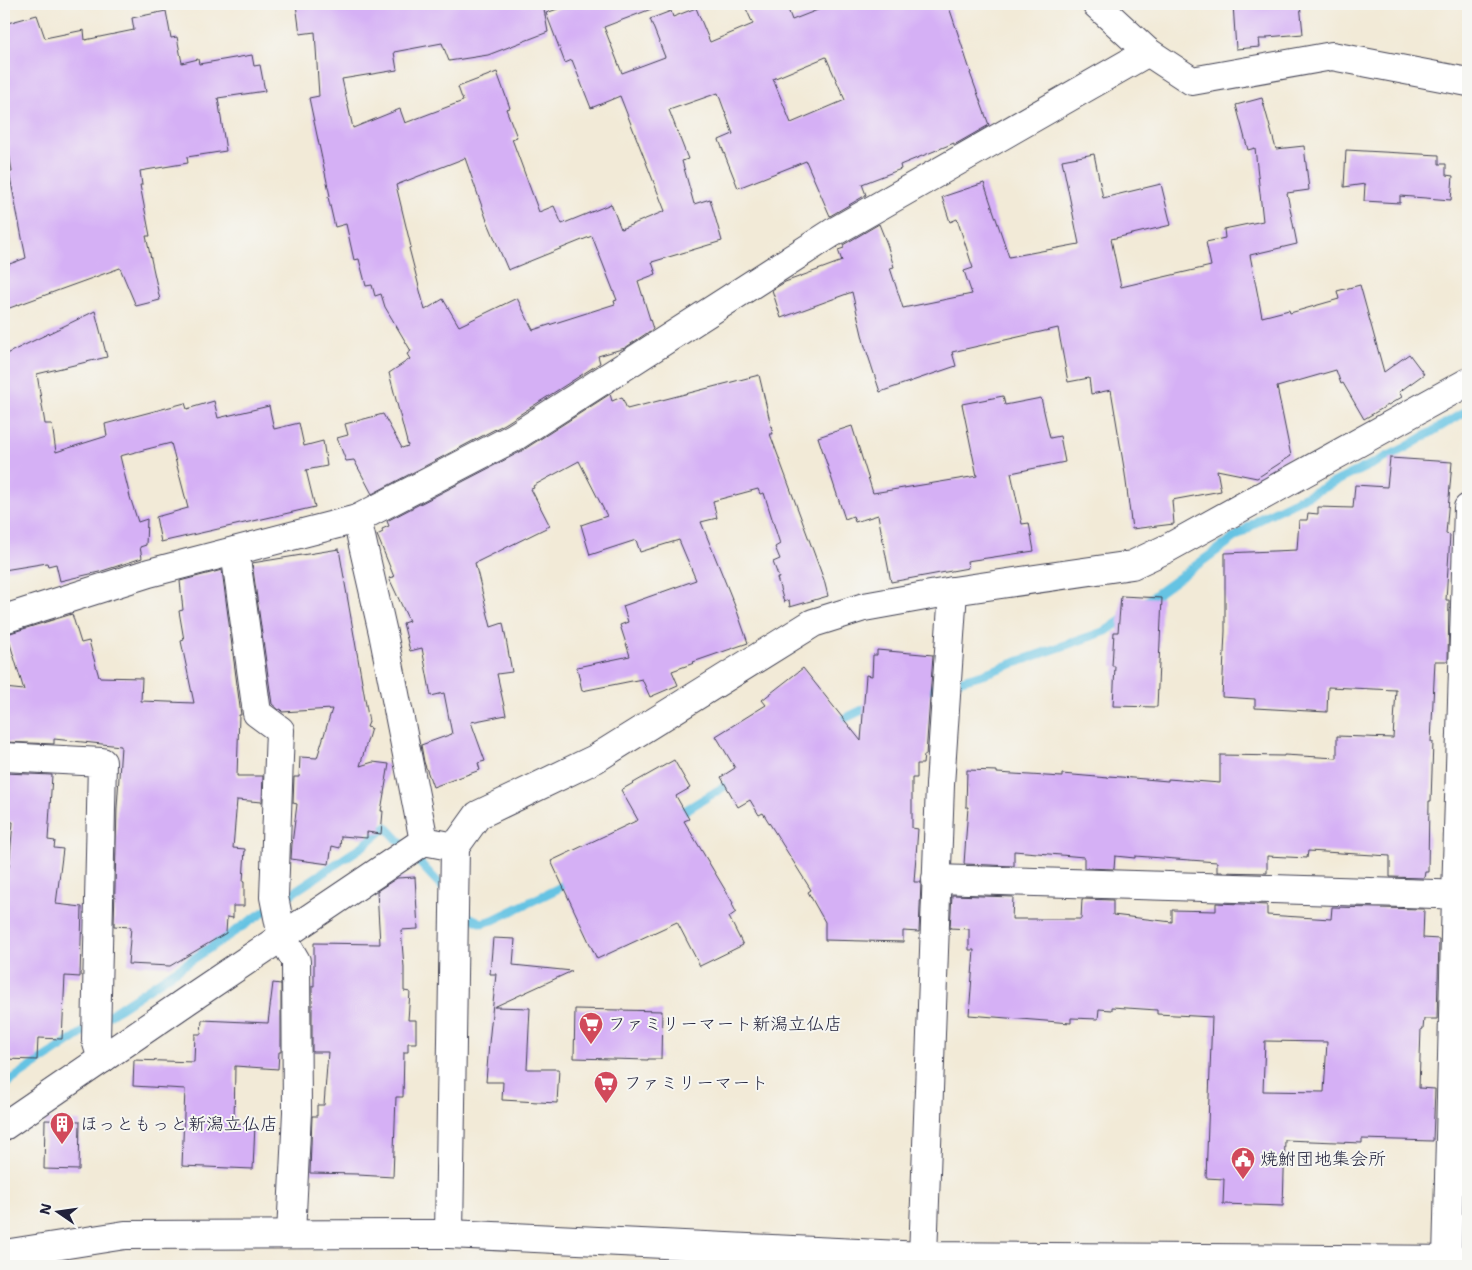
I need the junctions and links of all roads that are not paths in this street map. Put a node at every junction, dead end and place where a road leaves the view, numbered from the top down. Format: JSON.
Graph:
{"nodes":[{"id":1,"x":1096,"y":4,"type":"edge"},
{"id":2,"x":1148,"y":52,"type":"junction"},
{"id":3,"x":1468,"y":82,"type":"edge"},
{"id":4,"x":1468,"y":382,"type":"edge"},
{"id":5,"x":1468,"y":508,"type":"edge"},
{"id":6,"x":357,"y":519,"type":"junction"},
{"id":7,"x":235,"y":551,"type":"junction"},
{"id":8,"x":953,"y":591,"type":"junction"},
{"id":9,"x":4,"y":619,"type":"edge"},
{"id":10,"x":4,"y":756,"type":"edge"},
{"id":11,"x":424,"y":841,"type":"junction"},
{"id":12,"x":456,"y":847,"type":"junction"},
{"id":13,"x":936,"y":879,"type":"junction"},
{"id":14,"x":1462,"y":895,"type":"edge"},
{"id":15,"x":282,"y":937,"type":"junction"},
{"id":16,"x":102,"y":1059,"type":"junction"},
{"id":17,"x":4,"y":1126,"type":"edge"},
{"id":18,"x":291,"y":1234,"type":"junction"},
{"id":19,"x":449,"y":1234,"type":"junction"},
{"id":20,"x":4,"y":1254,"type":"edge"},
{"id":21,"x":923,"y":1256,"type":"junction"},
{"id":22,"x":1458,"y":1260,"type":"edge"}],
"edges":[{"from":1,"to":2,"type":"street"},
{"from":2,"to":3,"type":"street"},
{"from":2,"to":6,"type":"street"},
{"from":4,"to":8,"type":"street"},
{"from":5,"to":14,"type":"street"},
{"from":6,"to":7,"type":"street"},
{"from":6,"to":11,"type":"street"},
{"from":7,"to":9,"type":"street"},
{"from":7,"to":15,"type":"street"},
{"from":8,"to":12,"type":"street"},
{"from":8,"to":13,"type":"street"},
{"from":10,"to":16,"type":"street"},
{"from":11,"to":12,"type":"street"},
{"from":11,"to":15,"type":"street"},
{"from":12,"to":19,"type":"street"},
{"from":13,"to":14,"type":"street"},
{"from":13,"to":21,"type":"street"},
{"from":14,"to":22,"type":"street"},
{"from":15,"to":16,"type":"street"},
{"from":15,"to":18,"type":"street"},
{"from":16,"to":17,"type":"street"},
{"from":18,"to":19,"type":"street"},
{"from":18,"to":20,"type":"street"},
{"from":19,"to":21,"type":"street"},
{"from":21,"to":22,"type":"street"}]}
